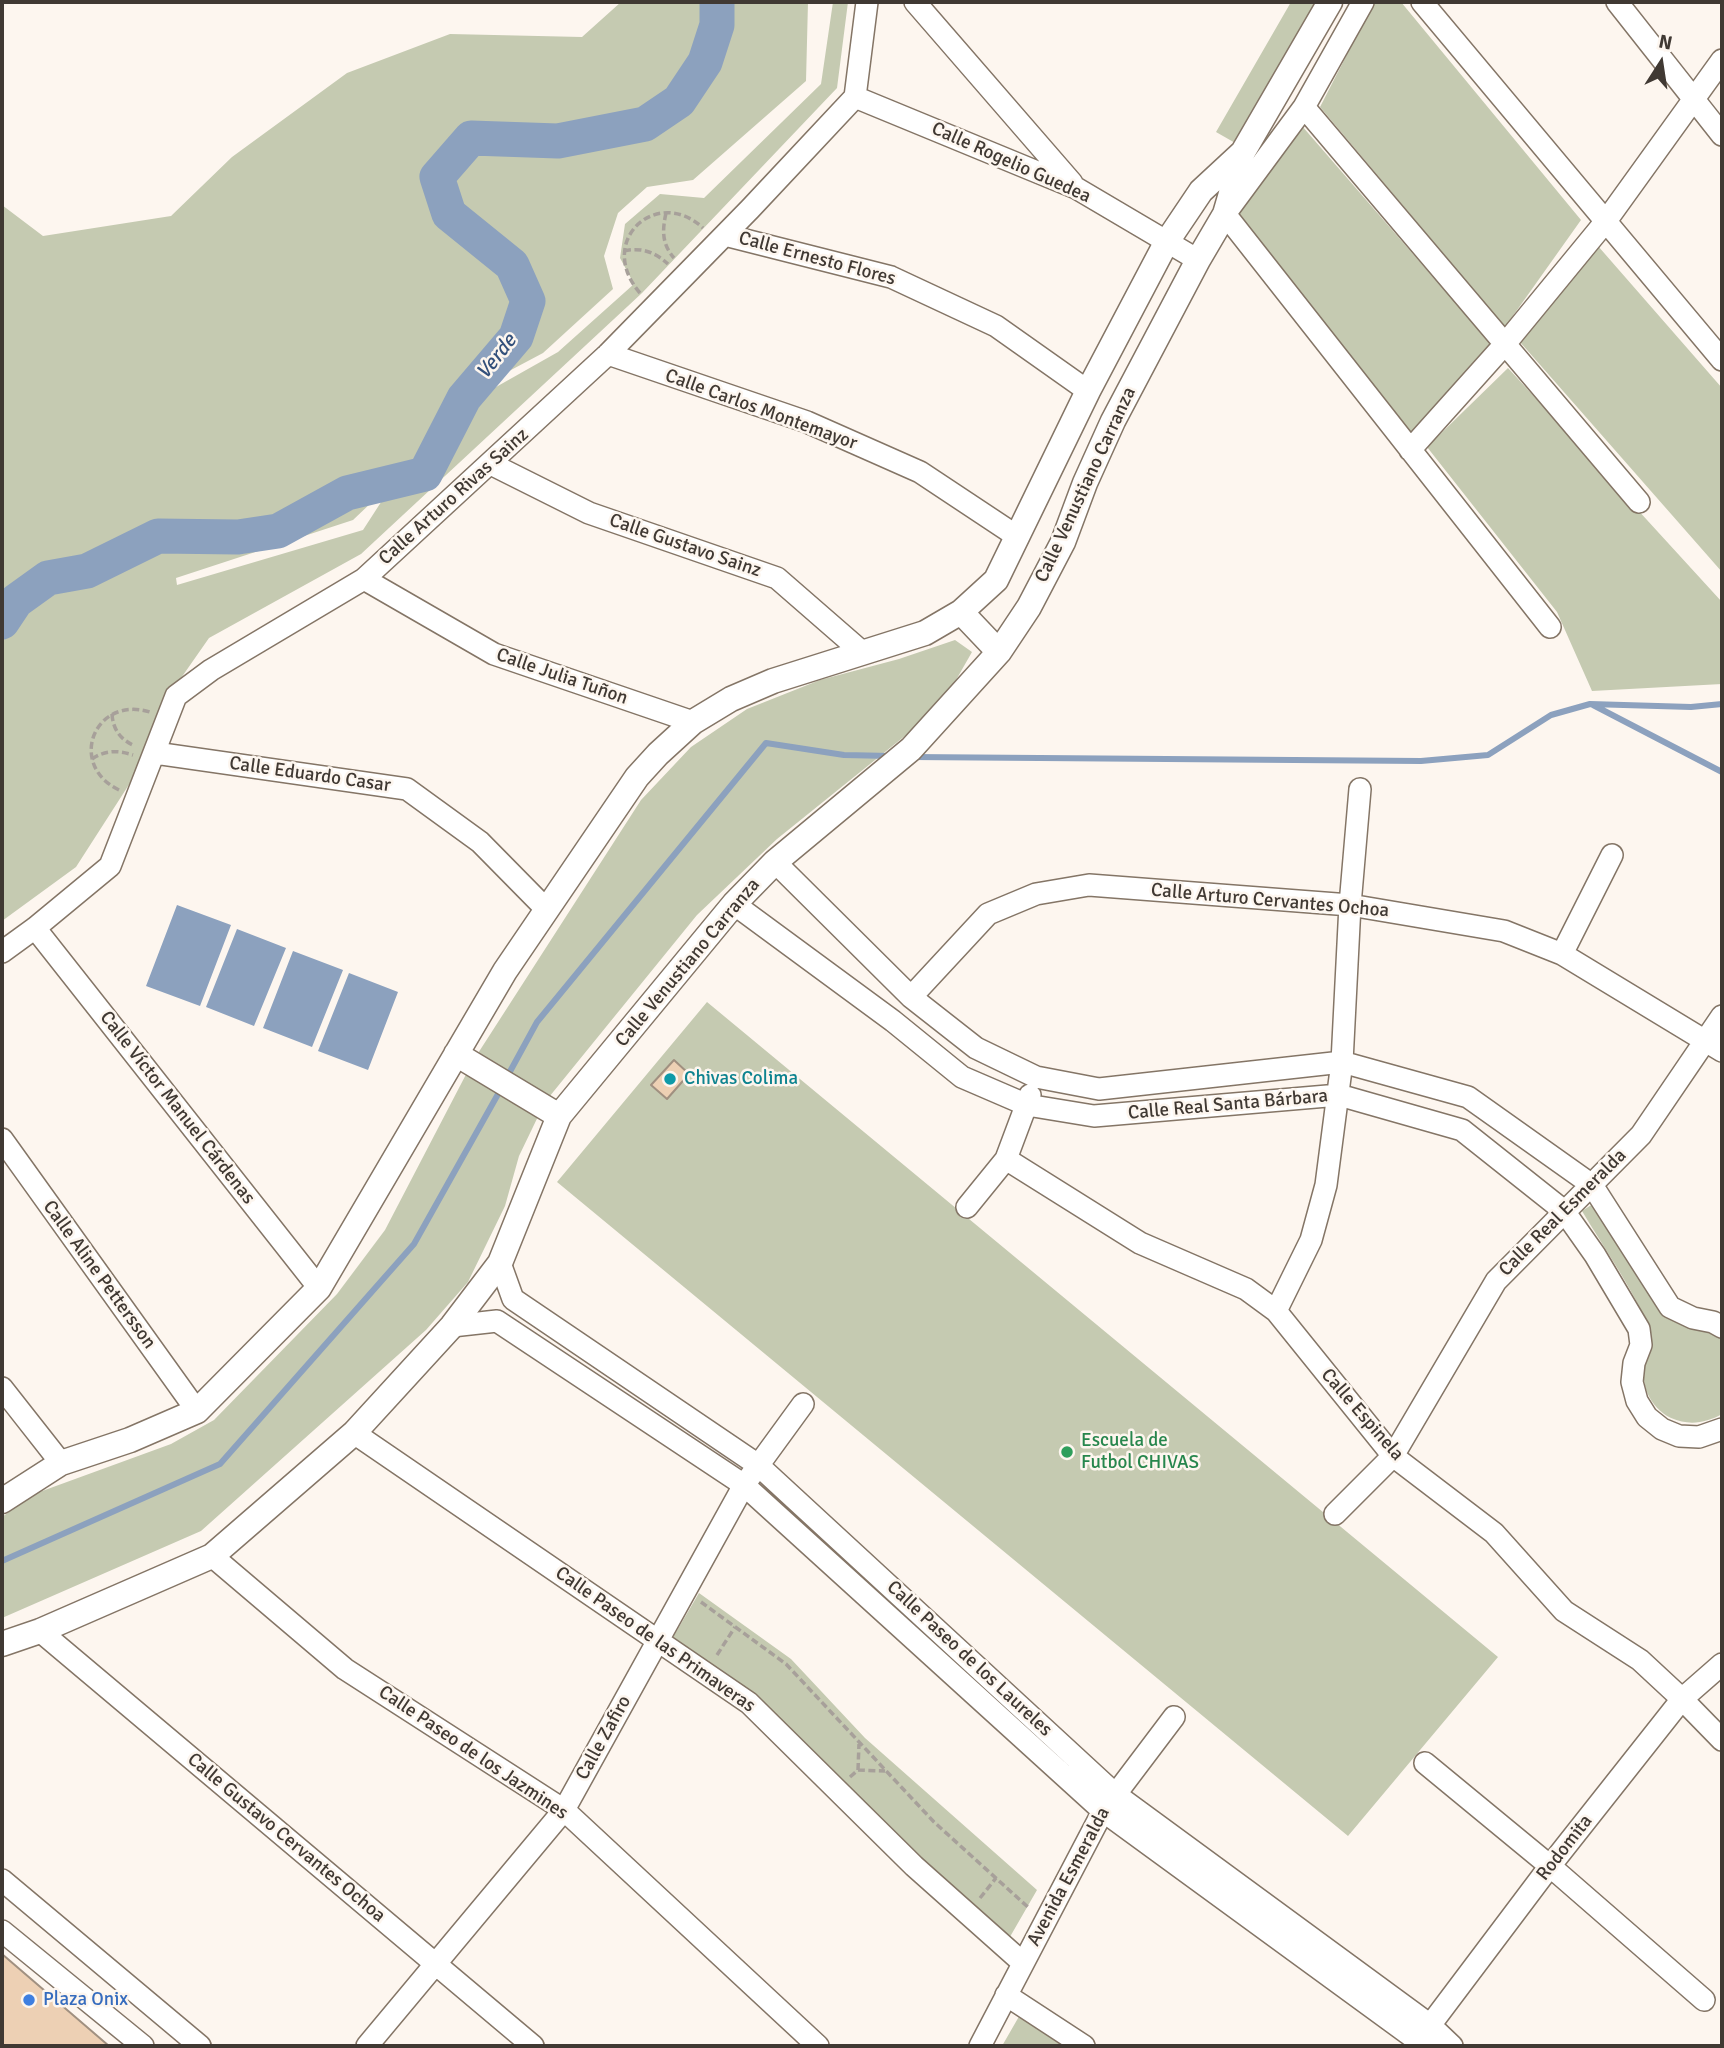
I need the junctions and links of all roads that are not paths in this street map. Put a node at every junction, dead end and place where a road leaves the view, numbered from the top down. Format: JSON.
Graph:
{"nodes":[{"id":1,"x":867,"y":2,"type":"edge"},
{"id":2,"x":915,"y":2,"type":"edge"},
{"id":3,"x":1330,"y":2,"type":"edge"},
{"id":4,"x":1363,"y":2,"type":"edge"},
{"id":5,"x":1422,"y":2,"type":"edge"},
{"id":6,"x":1617,"y":2,"type":"edge"},
{"id":7,"x":1722,"y":60,"type":"edge"},
{"id":8,"x":855,"y":97,"type":"junction"},
{"id":9,"x":1695,"y":100,"type":"junction"},
{"id":10,"x":1304,"y":107,"type":"junction"},
{"id":11,"x":1722,"y":135,"type":"edge"},
{"id":12,"x":1242,"y":152,"type":"junction"},
{"id":13,"x":1076,"y":188,"type":"junction"},
{"id":14,"x":1225,"y":214,"type":"junction"},
{"id":15,"x":1606,"y":221,"type":"junction"},
{"id":16,"x":725,"y":235,"type":"junction"},
{"id":17,"x":1166,"y":243,"type":"junction"},
{"id":18,"x":1198,"y":260,"type":"junction"},
{"id":19,"x":1505,"y":344,"type":"junction"},
{"id":20,"x":608,"y":354,"type":"junction"},
{"id":21,"x":1722,"y":360,"type":"edge"},
{"id":22,"x":1088,"y":391,"type":"junction"},
{"id":23,"x":1410,"y":450,"type":"junction"},
{"id":24,"x":491,"y":464,"type":"junction"},
{"id":25,"x":1639,"y":502,"type":"dead end"},
{"id":26,"x":1018,"y":537,"type":"junction"},
{"id":27,"x":364,"y":579,"type":"junction"},
{"id":28,"x":961,"y":612,"type":"junction"},
{"id":29,"x":1550,"y":627,"type":"dead end"},
{"id":30,"x":862,"y":652,"type":"junction"},
{"id":31,"x":999,"y":652,"type":"junction"},
{"id":32,"x":693,"y":722,"type":"junction"},
{"id":33,"x":142,"y":752,"type":"junction"},
{"id":34,"x":1360,"y":789,"type":"dead end"},
{"id":35,"x":1612,"y":855,"type":"dead end"},
{"id":36,"x":775,"y":862,"type":"junction"},
{"id":37,"x":734,"y":904,"type":"junction"},
{"id":38,"x":1350,"y":905,"type":"junction"},
{"id":39,"x":547,"y":910,"type":"junction"},
{"id":40,"x":35,"y":928,"type":"junction"},
{"id":41,"x":2,"y":951,"type":"edge"},
{"id":42,"x":1562,"y":954,"type":"junction"},
{"id":43,"x":911,"y":997,"type":"junction"},
{"id":44,"x":1722,"y":1016,"type":"edge"},
{"id":45,"x":1715,"y":1046,"type":"edge"},
{"id":46,"x":456,"y":1054,"type":"junction"},
{"id":47,"x":1342,"y":1062,"type":"junction"},
{"id":48,"x":1036,"y":1077,"type":"junction"},
{"id":49,"x":1339,"y":1096,"type":"junction"},
{"id":50,"x":1027,"y":1105,"type":"junction"},
{"id":51,"x":559,"y":1116,"type":"junction"},
{"id":52,"x":2,"y":1139,"type":"edge"},
{"id":53,"x":1006,"y":1159,"type":"junction"},
{"id":54,"x":1592,"y":1185,"type":"junction"},
{"id":55,"x":967,"y":1207,"type":"dead end"},
{"id":56,"x":1564,"y":1211,"type":"junction"},
{"id":57,"x":500,"y":1264,"type":"junction"},
{"id":58,"x":319,"y":1288,"type":"junction"},
{"id":59,"x":1276,"y":1311,"type":"junction"},
{"id":60,"x":452,"y":1326,"type":"junction"},
{"id":61,"x":1722,"y":1327,"type":"edge"},
{"id":62,"x":2,"y":1388,"type":"edge"},
{"id":63,"x":803,"y":1404,"type":"dead end"},
{"id":64,"x":197,"y":1411,"type":"junction"},
{"id":65,"x":1722,"y":1429,"type":"edge"},
{"id":66,"x":354,"y":1433,"type":"junction"},
{"id":67,"x":1393,"y":1456,"type":"junction"},
{"id":68,"x":61,"y":1463,"type":"junction"},
{"id":69,"x":758,"y":1465,"type":"junction"},
{"id":70,"x":744,"y":1485,"type":"junction"},
{"id":71,"x":2,"y":1501,"type":"edge"},
{"id":72,"x":1335,"y":1514,"type":"dead end"},
{"id":73,"x":212,"y":1556,"type":"junction"},
{"id":74,"x":40,"y":1631,"type":"junction"},
{"id":75,"x":659,"y":1639,"type":"junction"},
{"id":76,"x":2,"y":1644,"type":"edge"},
{"id":77,"x":1722,"y":1664,"type":"edge"},
{"id":78,"x":1682,"y":1699,"type":"junction"},
{"id":79,"x":1174,"y":1717,"type":"dead end"},
{"id":80,"x":1722,"y":1740,"type":"edge"},
{"id":81,"x":1425,"y":1763,"type":"dead end"},
{"id":82,"x":1109,"y":1803,"type":"junction"},
{"id":83,"x":564,"y":1810,"type":"junction"},
{"id":84,"x":1550,"y":1866,"type":"junction"},
{"id":85,"x":2,"y":1880,"type":"edge"},
{"id":86,"x":2,"y":1931,"type":"edge"},
{"id":87,"x":1023,"y":1963,"type":"junction"},
{"id":88,"x":436,"y":1964,"type":"junction"},
{"id":89,"x":1006,"y":1995,"type":"junction"},
{"id":90,"x":1704,"y":2000,"type":"dead end"},
{"id":91,"x":1424,"y":2037,"type":"edge"},
{"id":92,"x":143,"y":2046,"type":"edge"},
{"id":93,"x":200,"y":2046,"type":"edge"},
{"id":94,"x":367,"y":2046,"type":"edge"},
{"id":95,"x":533,"y":2046,"type":"edge"},
{"id":96,"x":818,"y":2046,"type":"edge"},
{"id":97,"x":980,"y":2046,"type":"edge"},
{"id":98,"x":1084,"y":2046,"type":"edge"},
{"id":99,"x":1452,"y":2046,"type":"edge"}],
"edges":[{"from":1,"to":8,"type":"street"},
{"from":2,"to":13,"type":"street"},
{"from":3,"to":12,"type":"street","name":"Calle Venustiano Carranza"},
{"from":4,"to":10,"type":"street"},
{"from":5,"to":15,"type":"street"},
{"from":6,"to":9,"type":"street"},
{"from":7,"to":9,"type":"street"},
{"from":8,"to":13,"type":"street","name":"Calle Rogelio Guedea"},
{"from":8,"to":16,"type":"street","name":"Calle Arturo Rivas Sainz"},
{"from":9,"to":11,"type":"street"},
{"from":9,"to":15,"type":"street"},
{"from":10,"to":14,"type":"street"},
{"from":10,"to":19,"type":"street"},
{"from":12,"to":14,"type":"street","name":"Calle Venustiano Carranza"},
{"from":12,"to":17,"type":"street","name":"Calle Venustiano Carranza"},
{"from":13,"to":17,"type":"street","name":"Calle Rogelio Guedea"},
{"from":14,"to":18,"type":"street","name":"Calle Venustiano Carranza"},
{"from":14,"to":23,"type":"street"},
{"from":15,"to":19,"type":"street"},
{"from":15,"to":21,"type":"street"},
{"from":16,"to":20,"type":"street","name":"Calle Arturo Rivas Sainz"},
{"from":16,"to":22,"type":"street","name":"Calle Ernesto Flores"},
{"from":17,"to":18,"type":"street","name":"Calle Rogelio Guedea"},
{"from":17,"to":22,"type":"street","name":"Calle Venustiano Carranza"},
{"from":18,"to":31,"type":"street","name":"Calle Venustiano Carranza"},
{"from":19,"to":23,"type":"street"},
{"from":19,"to":25,"type":"street"},
{"from":20,"to":24,"type":"street","name":"Calle Arturo Rivas Sainz"},
{"from":20,"to":26,"type":"street","name":"Calle Carlos Montemayor"},
{"from":22,"to":26,"type":"street","name":"Calle Venustiano Carranza"},
{"from":23,"to":29,"type":"street"},
{"from":24,"to":27,"type":"street","name":"Calle Arturo Rivas Sainz"},
{"from":24,"to":30,"type":"street","name":"Calle Gustavo Sainz"},
{"from":26,"to":28,"type":"street","name":"Calle Venustiano Carranza"},
{"from":27,"to":32,"type":"street","name":"Calle Julia Tuñon"},
{"from":27,"to":33,"type":"street","name":"Calle Arturo Rivas Sainz"},
{"from":28,"to":30,"type":"street","name":"Calle Venustiano Carranza"},
{"from":28,"to":31,"type":"street"},
{"from":30,"to":32,"type":"street","name":"Calle Venustiano Carranza"},
{"from":31,"to":36,"type":"street","name":"Calle Venustiano Carranza"},
{"from":32,"to":39,"type":"street","name":"Calle Venustiano Carranza"},
{"from":33,"to":39,"type":"street","name":"Calle Eduardo Casar"},
{"from":33,"to":40,"type":"street","name":"Calle Arturo Rivas Sainz"},
{"from":34,"to":38,"type":"street"},
{"from":35,"to":42,"type":"street"},
{"from":36,"to":37,"type":"street","name":"Calle Venustiano Carranza"},
{"from":36,"to":43,"type":"street","name":"Calle Real Santa Bárbara"},
{"from":37,"to":50,"type":"street","name":"Calle Real Santa Bárbara"},
{"from":37,"to":51,"type":"street","name":"Calle Venustiano Carranza"},
{"from":38,"to":42,"type":"street","name":"Calle Arturo Cervantes Ochoa"},
{"from":38,"to":43,"type":"street","name":"Calle Arturo Cervantes Ochoa"},
{"from":38,"to":47,"type":"street"},
{"from":39,"to":46,"type":"street","name":"Calle Venustiano Carranza"},
{"from":40,"to":41,"type":"street","name":"Calle Arturo Rivas Sainz"},
{"from":40,"to":58,"type":"street","name":"Calle Víctor Manuel Cárdenas"},
{"from":42,"to":45,"type":"street","name":"Calle Arturo Cervantes Ochoa"},
{"from":43,"to":48,"type":"street","name":"Calle Real Santa Bárbara"},
{"from":44,"to":45,"type":"street","name":"Calle Real Esmeralda"},
{"from":45,"to":54,"type":"street","name":"Calle Real Esmeralda"},
{"from":46,"to":51,"type":"street"},
{"from":46,"to":58,"type":"street","name":"Calle Venustiano Carranza"},
{"from":47,"to":48,"type":"street","name":"Calle Real Santa Bárbara"},
{"from":47,"to":49,"type":"street"},
{"from":47,"to":54,"type":"street","name":"Calle Real Santa Bárbara"},
{"from":48,"to":50,"type":"street"},
{"from":49,"to":50,"type":"street","name":"Calle Real Santa Bárbara"},
{"from":49,"to":56,"type":"street","name":"Calle Real Santa Bárbara"},
{"from":49,"to":59,"type":"street"},
{"from":50,"to":53,"type":"street"},
{"from":51,"to":57,"type":"street","name":"Calle Venustiano Carranza"},
{"from":52,"to":64,"type":"street","name":"Calle Aline Pettersson"},
{"from":53,"to":55,"type":"street"},
{"from":53,"to":59,"type":"street","name":"Calle Espinela"},
{"from":54,"to":56,"type":"street","name":"Calle Real Esmeralda"},
{"from":54,"to":61,"type":"street","name":"Calle Real Santa Bárbara"},
{"from":56,"to":65,"type":"street","name":"Calle Real Santa Bárbara"},
{"from":56,"to":67,"type":"street","name":"Calle Real Esmeralda"},
{"from":57,"to":60,"type":"street","name":"Calle Venustiano Carranza"},
{"from":57,"to":69,"type":"street","name":"Calle Paseo de los Laureles"},
{"from":58,"to":64,"type":"street","name":"Calle Venustiano Carranza"},
{"from":59,"to":67,"type":"street","name":"Calle Espinela"},
{"from":60,"to":66,"type":"street","name":"Calle Venustiano Carranza"},
{"from":60,"to":70,"type":"street","name":"Calle Paseo de los Laureles"},
{"from":62,"to":68,"type":"street"},
{"from":63,"to":69,"type":"street","name":"Calle Zafiro"},
{"from":64,"to":68,"type":"street","name":"Calle Venustiano Carranza"},
{"from":66,"to":73,"type":"street","name":"Calle Venustiano Carranza"},
{"from":66,"to":75,"type":"street","name":"Calle Paseo de las Primaveras"},
{"from":67,"to":72,"type":"street","name":"Calle Real Esmeralda"},
{"from":67,"to":78,"type":"street","name":"Calle Espinela"},
{"from":68,"to":71,"type":"street","name":"Calle Venustiano Carranza"},
{"from":69,"to":70,"type":"street","name":"Calle Zafiro"},
{"from":69,"to":82,"type":"street","name":"Calle Paseo de los Laureles"},
{"from":70,"to":75,"type":"street","name":"Calle Zafiro"},
{"from":70,"to":82,"type":"street","name":"Calle Paseo de los Laureles"},
{"from":73,"to":74,"type":"street","name":"Calle Venustiano Carranza"},
{"from":73,"to":83,"type":"street","name":"Calle Paseo de los Jazmines"},
{"from":74,"to":76,"type":"street","name":"Calle Venustiano Carranza"},
{"from":74,"to":88,"type":"street","name":"Calle Gustavo Cervantes Ochoa"},
{"from":75,"to":83,"type":"street","name":"Calle Zafiro"},
{"from":75,"to":87,"type":"street","name":"Calle Paseo de las Primaveras"},
{"from":77,"to":78,"type":"street","name":"Rodomita"},
{"from":78,"to":80,"type":"street","name":"Calle Espinela"},
{"from":78,"to":84,"type":"street","name":"Rodomita"},
{"from":79,"to":82,"type":"street","name":"Avenida Esmeralda"},
{"from":81,"to":84,"type":"street"},
{"from":82,"to":87,"type":"street","name":"Avenida Esmeralda"},
{"from":82,"to":91,"type":"street","name":"Calle Paseo de los Laureles"},
{"from":83,"to":88,"type":"street","name":"Calle Zafiro"},
{"from":83,"to":96,"type":"street","name":"Calle Paseo de los Jazmines"},
{"from":84,"to":90,"type":"street"},
{"from":84,"to":91,"type":"street","name":"Rodomita"},
{"from":85,"to":93,"type":"street"},
{"from":86,"to":92,"type":"street"},
{"from":87,"to":89,"type":"street","name":"Avenida Esmeralda"},
{"from":88,"to":94,"type":"street","name":"Calle Zafiro"},
{"from":88,"to":95,"type":"street","name":"Calle Gustavo Cervantes Ochoa"},
{"from":89,"to":97,"type":"street","name":"Avenida Esmeralda"},
{"from":89,"to":98,"type":"street"},
{"from":91,"to":99,"type":"street","name":"Calle Paseo de los Laureles"}]}
